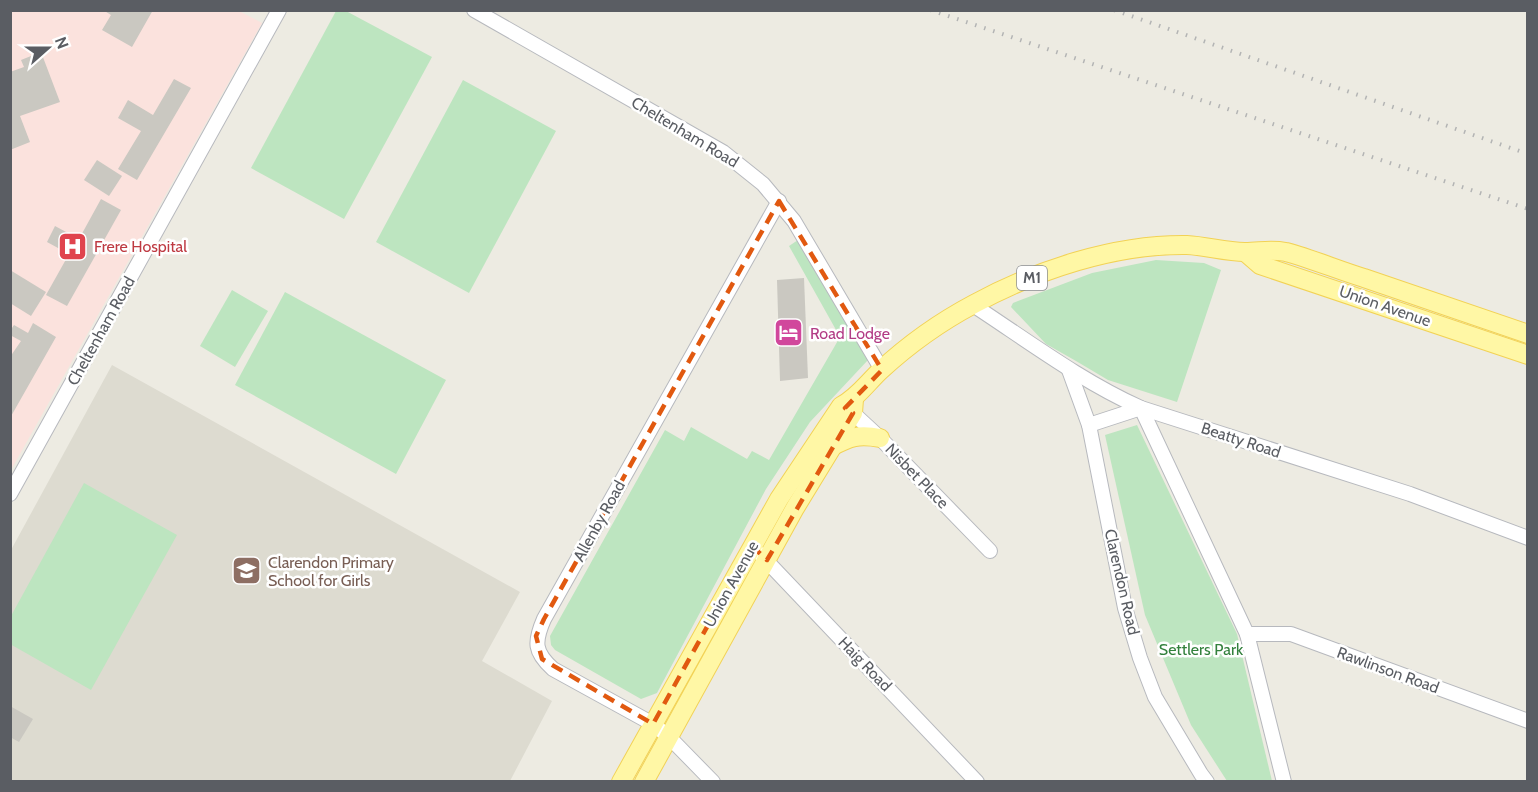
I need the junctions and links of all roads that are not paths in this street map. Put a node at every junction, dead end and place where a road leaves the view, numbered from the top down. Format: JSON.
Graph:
{"nodes":[{"id":1,"x":279,"y":10,"type":"edge"},
{"id":2,"x":474,"y":10,"type":"edge"},
{"id":3,"x":779,"y":201,"type":"junction"},
{"id":4,"x":1245,"y":252,"type":"junction"},
{"id":5,"x":973,"y":304,"type":"junction"},
{"id":6,"x":1527,"y":334,"type":"edge"},
{"id":7,"x":1527,"y":355,"type":"edge"},
{"id":8,"x":882,"y":370,"type":"junction"},
{"id":9,"x":1070,"y":370,"type":"junction"},
{"id":10,"x":849,"y":406,"type":"junction"},
{"id":11,"x":1141,"y":408,"type":"junction"},
{"id":12,"x":1089,"y":425,"type":"junction"},
{"id":13,"x":879,"y":438,"type":"junction"},
{"id":14,"x":831,"y":447,"type":"junction"},
{"id":15,"x":10,"y":494,"type":"edge"},
{"id":16,"x":1527,"y":538,"type":"edge"},
{"id":17,"x":752,"y":546,"type":"junction"},
{"id":18,"x":990,"y":551,"type":"dead end"},
{"id":19,"x":766,"y":560,"type":"junction"},
{"id":20,"x":1247,"y":634,"type":"junction"},
{"id":21,"x":1527,"y":721,"type":"edge"},
{"id":22,"x":652,"y":724,"type":"junction"},
{"id":23,"x":669,"y":737,"type":"junction"},
{"id":24,"x":621,"y":782,"type":"edge"},
{"id":25,"x":644,"y":782,"type":"edge"},
{"id":26,"x":713,"y":782,"type":"edge"},
{"id":27,"x":977,"y":782,"type":"edge"},
{"id":28,"x":1207,"y":782,"type":"edge"},
{"id":29,"x":1284,"y":782,"type":"edge"}],
"edges":[{"from":1,"to":15,"type":"street","name":"Cheltenham Road"},
{"from":2,"to":3,"type":"street","name":"Cheltenham Road"},
{"from":3,"to":8,"type":"street","name":"Cheltenham Road"},
{"from":3,"to":22,"type":"street","name":"Allenby Road"},
{"from":4,"to":5,"type":"main road","name":"Union Avenue","number":"M1"},
{"from":4,"to":6,"type":"main road","name":"Union Avenue","number":"M1"},
{"from":4,"to":7,"type":"main road","name":"Union Avenue","number":"M1"},
{"from":5,"to":8,"type":"main road","name":"Union Avenue","number":"M1"},
{"from":5,"to":9,"type":"street","name":"Beatty Road"},
{"from":8,"to":10,"type":"main road","name":"Union Avenue","number":"M1"},
{"from":9,"to":11,"type":"street","name":"Beatty Road"},
{"from":9,"to":12,"type":"street","name":"Clarendon Road"},
{"from":10,"to":13,"type":"street","name":"Nisbet Place"},
{"from":10,"to":14,"type":"main road","name":"Union Avenue","number":"M1"},
{"from":10,"to":17,"type":"main road","name":"Union Avenue","number":"M1"},
{"from":11,"to":12,"type":"street"},
{"from":11,"to":16,"type":"street","name":"Beatty Road"},
{"from":11,"to":20,"type":"street"},
{"from":12,"to":28,"type":"street","name":"Clarendon Road"},
{"from":13,"to":14,"type":"main road"},
{"from":13,"to":18,"type":"street","name":"Nisbet Place"},
{"from":14,"to":19,"type":"main road","name":"Union Avenue","number":"M1"},
{"from":17,"to":19,"type":"street","name":"Haig Road"},
{"from":17,"to":22,"type":"main road","name":"Union Avenue","number":"M1"},
{"from":19,"to":23,"type":"main road","name":"Union Avenue","number":"M1"},
{"from":19,"to":27,"type":"street","name":"Haig Road"},
{"from":20,"to":21,"type":"street","name":"Rawlinson Road"},
{"from":20,"to":29,"type":"street"},
{"from":22,"to":23,"type":"street","name":"Allenby Road"},
{"from":22,"to":24,"type":"main road","name":"Union Avenue","number":"M1"},
{"from":23,"to":25,"type":"main road","name":"Union Avenue","number":"M1"},
{"from":23,"to":26,"type":"street","name":"Allenby Road"}]}
